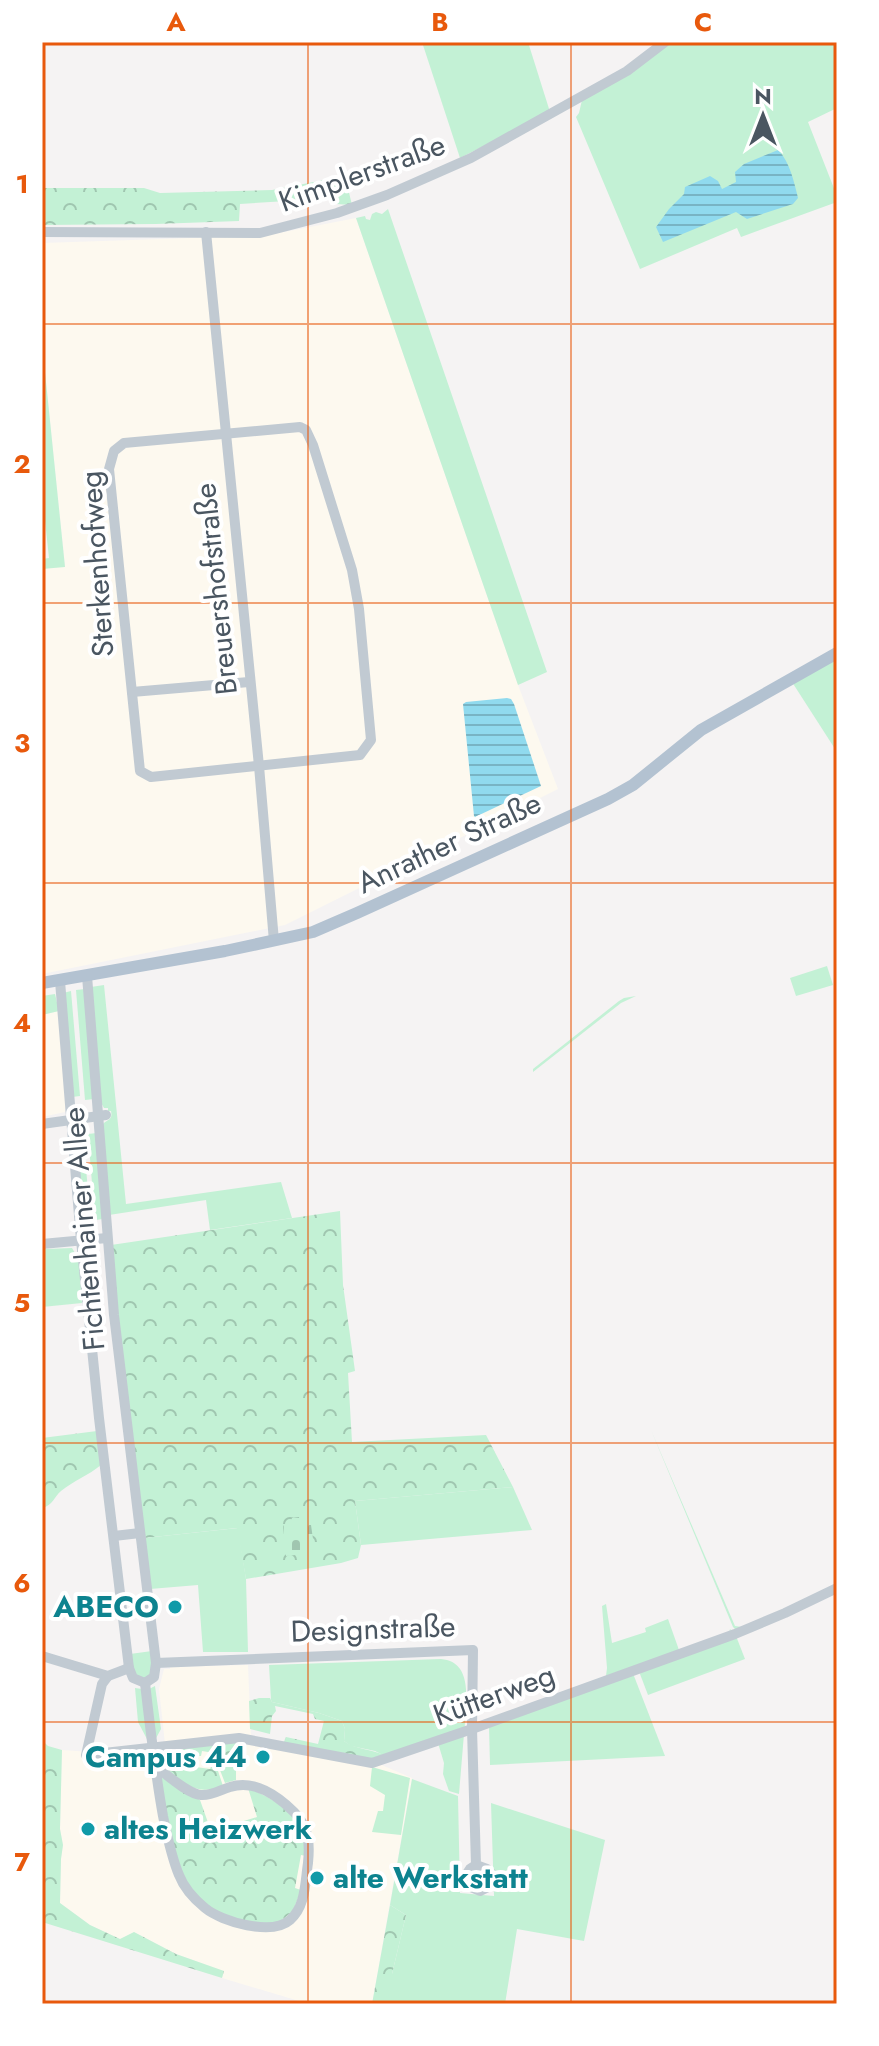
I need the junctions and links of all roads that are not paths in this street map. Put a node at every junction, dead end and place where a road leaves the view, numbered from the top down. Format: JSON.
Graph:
{"nodes":[{"id":1,"x":665,"y":42,"type":"edge"},
{"id":2,"x":42,"y":232,"type":"edge"},
{"id":3,"x":206,"y":232,"type":"junction"},
{"id":4,"x":225,"y":434,"type":"junction"},
{"id":5,"x":837,"y":653,"type":"edge"},
{"id":6,"x":249,"y":682,"type":"junction"},
{"id":7,"x":132,"y":692,"type":"junction"},
{"id":8,"x":259,"y":766,"type":"junction"},
{"id":9,"x":274,"y":941,"type":"junction"},
{"id":10,"x":87,"y":976,"type":"junction"},
{"id":11,"x":60,"y":981,"type":"junction"},
{"id":12,"x":42,"y":983,"type":"edge"},
{"id":13,"x":102,"y":1116,"type":"junction"},
{"id":14,"x":72,"y":1120,"type":"junction"},
{"id":15,"x":42,"y":1124,"type":"edge"},
{"id":16,"x":107,"y":1238,"type":"junction"},
{"id":17,"x":81,"y":1240,"type":"junction"},
{"id":18,"x":42,"y":1244,"type":"edge"},
{"id":19,"x":140,"y":1533,"type":"junction"},
{"id":20,"x":114,"y":1536,"type":"junction"},
{"id":21,"x":837,"y":1588,"type":"edge"},
{"id":22,"x":42,"y":1656,"type":"edge"},
{"id":23,"x":156,"y":1663,"type":"junction"},
{"id":24,"x":129,"y":1668,"type":"junction"},
{"id":25,"x":108,"y":1676,"type":"junction"},
{"id":26,"x":145,"y":1683,"type":"junction"},
{"id":27,"x":472,"y":1729,"type":"junction"},
{"id":28,"x":153,"y":1748,"type":"junction"},
{"id":29,"x":155,"y":1766,"type":"junction"},
{"id":30,"x":476,"y":1865,"type":"dead end"}],
"edges":[{"from":1,"to":3,"type":"street","name":"Kimplerstraße"},
{"from":2,"to":3,"type":"street","name":"Kimplerstraße"},
{"from":3,"to":4,"type":"street","name":"Breuershofstraße"},
{"from":4,"to":6,"type":"street","name":"Breuershofstraße"},
{"from":4,"to":7,"type":"street","name":"Sterkenhofweg"},
{"from":4,"to":8,"type":"street","name":"Sterkenhofweg"},
{"from":5,"to":9,"type":"main road","name":"Anrather Straße"},
{"from":6,"to":7,"type":"street","name":"Sterkenhofweg"},
{"from":6,"to":8,"type":"street","name":"Breuershofstraße"},
{"from":7,"to":8,"type":"street","name":"Sterkenhofweg"},
{"from":8,"to":9,"type":"street","name":"Breuershofstraße"},
{"from":9,"to":10,"type":"main road","name":"Anrather Straße"},
{"from":10,"to":11,"type":"main road","name":"Anrather Straße"},
{"from":10,"to":13,"type":"street","name":"Fichtenhainer Allee"},
{"from":11,"to":12,"type":"main road","name":"Anrather Straße"},
{"from":11,"to":14,"type":"street","name":"Fichtenhainer Allee"},
{"from":13,"to":14,"type":"street"},
{"from":13,"to":16,"type":"street","name":"Fichtenhainer Allee"},
{"from":14,"to":15,"type":"street"},
{"from":14,"to":17,"type":"street","name":"Fichtenhainer Allee"},
{"from":16,"to":17,"type":"street"},
{"from":16,"to":19,"type":"street","name":"Fichtenhainer Allee"},
{"from":17,"to":18,"type":"street"},
{"from":17,"to":20,"type":"street","name":"Fichtenhainer Allee"},
{"from":19,"to":20,"type":"street"},
{"from":19,"to":23,"type":"street","name":"Fichtenhainer Allee"},
{"from":20,"to":24,"type":"street","name":"Fichtenhainer Allee"},
{"from":21,"to":27,"type":"street","name":"Kütterweg"},
{"from":22,"to":25,"type":"street"},
{"from":23,"to":26,"type":"street"},
{"from":23,"to":27,"type":"street","name":"Designstraße"},
{"from":24,"to":25,"type":"street"},
{"from":24,"to":26,"type":"street"},
{"from":25,"to":28,"type":"street","name":"Kütterweg"},
{"from":26,"to":28,"type":"street"},
{"from":27,"to":28,"type":"street","name":"Kütterweg"},
{"from":27,"to":30,"type":"street","name":"Designstraße"},
{"from":28,"to":29,"type":"street"},
{"from":29,"to":29,"type":"street"}]}
